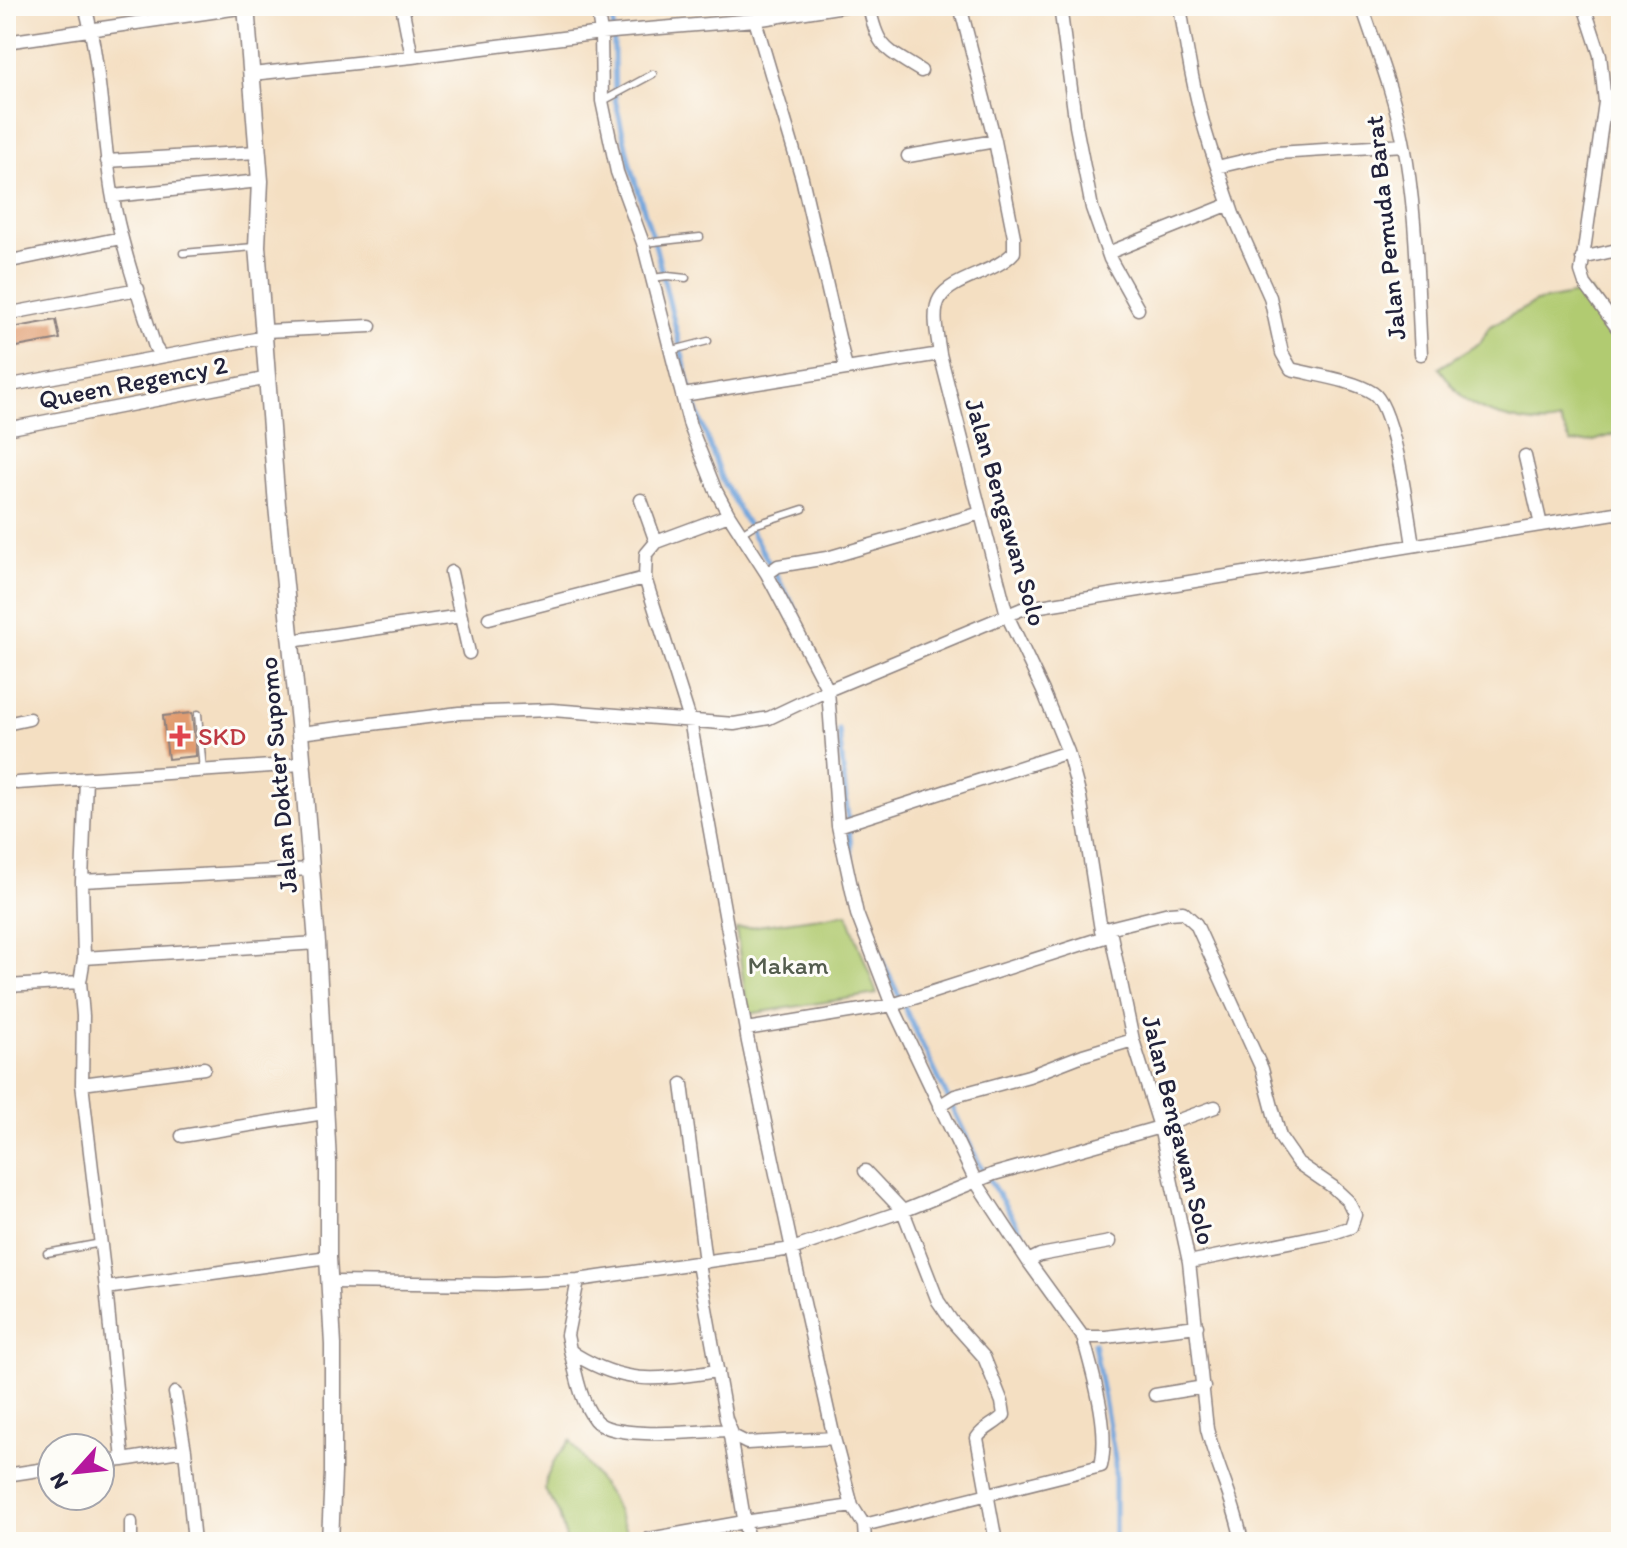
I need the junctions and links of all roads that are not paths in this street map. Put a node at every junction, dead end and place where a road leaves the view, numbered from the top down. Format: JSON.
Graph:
{"nodes":[{"id":1,"x":85,"y":6,"type":"edge"},
{"id":2,"x":246,"y":6,"type":"edge"},
{"id":3,"x":402,"y":6,"type":"edge"},
{"id":4,"x":597,"y":6,"type":"edge"},
{"id":5,"x":844,"y":6,"type":"edge"},
{"id":6,"x":869,"y":6,"type":"edge"},
{"id":7,"x":960,"y":6,"type":"edge"},
{"id":8,"x":1060,"y":6,"type":"edge"},
{"id":9,"x":1180,"y":6,"type":"edge"},
{"id":10,"x":1362,"y":6,"type":"edge"},
{"id":11,"x":1584,"y":6,"type":"edge"},
{"id":12,"x":770,"y":11,"type":"edge"},
{"id":13,"x":755,"y":20,"type":"junction"},
{"id":14,"x":91,"y":28,"type":"junction"},
{"id":15,"x":609,"y":32,"type":"junction"},
{"id":16,"x":6,"y":42,"type":"edge"},
{"id":17,"x":412,"y":57,"type":"junction"},
{"id":18,"x":921,"y":71,"type":"dead end"},
{"id":19,"x":252,"y":74,"type":"junction"},
{"id":20,"x":653,"y":74,"type":"dead end"},
{"id":21,"x":604,"y":100,"type":"junction"},
{"id":22,"x":995,"y":141,"type":"junction"},
{"id":23,"x":1404,"y":145,"type":"junction"},
{"id":24,"x":257,"y":152,"type":"junction"},
{"id":25,"x":908,"y":156,"type":"dead end"},
{"id":26,"x":107,"y":161,"type":"junction"},
{"id":27,"x":1217,"y":167,"type":"junction"},
{"id":28,"x":260,"y":181,"type":"junction"},
{"id":29,"x":113,"y":196,"type":"junction"},
{"id":30,"x":1230,"y":204,"type":"junction"},
{"id":31,"x":700,"y":237,"type":"dead end"},
{"id":32,"x":121,"y":238,"type":"junction"},
{"id":33,"x":647,"y":243,"type":"junction"},
{"id":34,"x":257,"y":246,"type":"junction"},
{"id":35,"x":1621,"y":249,"type":"edge"},
{"id":36,"x":183,"y":253,"type":"dead end"},
{"id":37,"x":1108,"y":253,"type":"junction"},
{"id":38,"x":1582,"y":258,"type":"junction"},
{"id":39,"x":6,"y":262,"type":"edge"},
{"id":40,"x":655,"y":278,"type":"junction"},
{"id":41,"x":686,"y":278,"type":"dead end"},
{"id":42,"x":138,"y":289,"type":"junction"},
{"id":43,"x":1138,"y":309,"type":"dead end"},
{"id":44,"x":6,"y":314,"type":"edge"},
{"id":45,"x":370,"y":326,"type":"dead end"},
{"id":46,"x":1621,"y":333,"type":"edge"},
{"id":47,"x":266,"y":334,"type":"junction"},
{"id":48,"x":708,"y":341,"type":"dead end"},
{"id":49,"x":678,"y":349,"type":"junction"},
{"id":50,"x":940,"y":354,"type":"junction"},
{"id":51,"x":1421,"y":354,"type":"dead end"},
{"id":52,"x":161,"y":356,"type":"junction"},
{"id":53,"x":846,"y":368,"type":"junction"},
{"id":54,"x":269,"y":378,"type":"junction"},
{"id":55,"x":6,"y":386,"type":"edge"},
{"id":56,"x":690,"y":394,"type":"junction"},
{"id":57,"x":6,"y":429,"type":"edge"},
{"id":58,"x":1525,"y":456,"type":"dead end"},
{"id":59,"x":641,"y":500,"type":"dead end"},
{"id":60,"x":803,"y":509,"type":"dead end"},
{"id":61,"x":1621,"y":512,"type":"edge"},
{"id":62,"x":981,"y":513,"type":"junction"},
{"id":63,"x":729,"y":515,"type":"junction"},
{"id":64,"x":1541,"y":525,"type":"junction"},
{"id":65,"x":743,"y":532,"type":"junction"},
{"id":66,"x":656,"y":542,"type":"junction"},
{"id":67,"x":1413,"y":545,"type":"junction"},
{"id":68,"x":771,"y":570,"type":"junction"},
{"id":69,"x":451,"y":572,"type":"dead end"},
{"id":70,"x":645,"y":578,"type":"junction"},
{"id":71,"x":1007,"y":615,"type":"junction"},
{"id":72,"x":461,"y":616,"type":"junction"},
{"id":73,"x":489,"y":618,"type":"dead end"},
{"id":74,"x":291,"y":641,"type":"junction"},
{"id":75,"x":469,"y":653,"type":"dead end"},
{"id":76,"x":828,"y":690,"type":"junction"},
{"id":77,"x":198,"y":714,"type":"dead end"},
{"id":78,"x":29,"y":719,"type":"dead end"},
{"id":79,"x":690,"y":720,"type":"junction"},
{"id":80,"x":6,"y":724,"type":"edge"},
{"id":81,"x":300,"y":733,"type":"junction"},
{"id":82,"x":1068,"y":752,"type":"junction"},
{"id":83,"x":302,"y":764,"type":"junction"},
{"id":84,"x":203,"y":771,"type":"junction"},
{"id":85,"x":86,"y":779,"type":"junction"},
{"id":86,"x":17,"y":783,"type":"dead end"},
{"id":87,"x":844,"y":824,"type":"junction"},
{"id":88,"x":311,"y":869,"type":"junction"},
{"id":89,"x":82,"y":881,"type":"junction"},
{"id":90,"x":1106,"y":932,"type":"junction"},
{"id":91,"x":317,"y":943,"type":"junction"},
{"id":92,"x":84,"y":958,"type":"junction"},
{"id":93,"x":80,"y":982,"type":"junction"},
{"id":94,"x":6,"y":986,"type":"edge"},
{"id":95,"x":900,"y":1002,"type":"junction"},
{"id":96,"x":746,"y":1029,"type":"junction"},
{"id":97,"x":1133,"y":1040,"type":"junction"},
{"id":98,"x":204,"y":1068,"type":"dead end"},
{"id":99,"x":82,"y":1084,"type":"junction"},
{"id":100,"x":682,"y":1084,"type":"dead end"},
{"id":101,"x":946,"y":1101,"type":"junction"},
{"id":102,"x":1215,"y":1107,"type":"dead end"},
{"id":103,"x":324,"y":1113,"type":"junction"},
{"id":104,"x":1160,"y":1127,"type":"junction"},
{"id":105,"x":182,"y":1136,"type":"dead end"},
{"id":106,"x":865,"y":1171,"type":"dead end"},
{"id":107,"x":985,"y":1178,"type":"junction"},
{"id":108,"x":903,"y":1211,"type":"junction"},
{"id":109,"x":1110,"y":1242,"type":"dead end"},
{"id":110,"x":101,"y":1243,"type":"junction"},
{"id":111,"x":792,"y":1249,"type":"junction"},
{"id":112,"x":47,"y":1253,"type":"dead end"},
{"id":113,"x":328,"y":1257,"type":"junction"},
{"id":114,"x":1034,"y":1258,"type":"junction"},
{"id":115,"x":1189,"y":1262,"type":"junction"},
{"id":116,"x":702,"y":1263,"type":"junction"},
{"id":117,"x":578,"y":1280,"type":"junction"},
{"id":118,"x":331,"y":1282,"type":"junction"},
{"id":119,"x":106,"y":1288,"type":"junction"},
{"id":120,"x":1197,"y":1326,"type":"junction"},
{"id":121,"x":1083,"y":1337,"type":"junction"},
{"id":122,"x":570,"y":1350,"type":"junction"},
{"id":123,"x":718,"y":1371,"type":"junction"},
{"id":124,"x":1204,"y":1387,"type":"junction"},
{"id":125,"x":175,"y":1393,"type":"dead end"},
{"id":126,"x":1155,"y":1395,"type":"dead end"},
{"id":127,"x":729,"y":1430,"type":"junction"},
{"id":128,"x":834,"y":1438,"type":"junction"},
{"id":129,"x":185,"y":1450,"type":"junction"},
{"id":130,"x":123,"y":1460,"type":"junction"},
{"id":131,"x":116,"y":1461,"type":"edge"},
{"id":132,"x":36,"y":1470,"type":"edge"},
{"id":133,"x":6,"y":1475,"type":"edge"},
{"id":134,"x":985,"y":1495,"type":"junction"},
{"id":135,"x":852,"y":1506,"type":"junction"},
{"id":136,"x":131,"y":1522,"type":"dead end"},
{"id":137,"x":744,"y":1522,"type":"junction"},
{"id":138,"x":864,"y":1525,"type":"junction"},
{"id":139,"x":131,"y":1542,"type":"edge"},
{"id":140,"x":194,"y":1542,"type":"edge"},
{"id":141,"x":330,"y":1542,"type":"edge"},
{"id":142,"x":647,"y":1542,"type":"edge"},
{"id":143,"x":748,"y":1542,"type":"edge"},
{"id":144,"x":865,"y":1542,"type":"edge"},
{"id":145,"x":996,"y":1542,"type":"edge"},
{"id":146,"x":1242,"y":1542,"type":"edge"}],
"edges":[{"from":1,"to":14,"type":"street"},
{"from":2,"to":14,"type":"street"},
{"from":2,"to":19,"type":"street","name":"Jalan Dokter Supomo"},
{"from":3,"to":17,"type":"street"},
{"from":4,"to":15,"type":"street"},
{"from":5,"to":12,"type":"street"},
{"from":6,"to":18,"type":"street"},
{"from":7,"to":22,"type":"street","name":"Jalan Bengawan Solo"},
{"from":8,"to":37,"type":"street"},
{"from":9,"to":27,"type":"street"},
{"from":10,"to":23,"type":"street","name":"Jalan Pemuda Barat"},
{"from":11,"to":38,"type":"street"},
{"from":12,"to":13,"type":"street"},
{"from":13,"to":15,"type":"street"},
{"from":13,"to":53,"type":"street"},
{"from":14,"to":16,"type":"street"},
{"from":14,"to":26,"type":"street"},
{"from":15,"to":17,"type":"street"},
{"from":15,"to":21,"type":"street"},
{"from":17,"to":19,"type":"street"},
{"from":19,"to":24,"type":"street","name":"Jalan Dokter Supomo"},
{"from":20,"to":21,"type":"lane"},
{"from":21,"to":33,"type":"street"},
{"from":22,"to":25,"type":"street"},
{"from":22,"to":50,"type":"street","name":"Jalan Bengawan Solo"},
{"from":23,"to":27,"type":"street"},
{"from":23,"to":51,"type":"street","name":"Jalan Pemuda Barat"},
{"from":24,"to":26,"type":"street"},
{"from":24,"to":28,"type":"street","name":"Jalan Dokter Supomo"},
{"from":26,"to":29,"type":"street"},
{"from":27,"to":30,"type":"street"},
{"from":28,"to":29,"type":"street"},
{"from":28,"to":34,"type":"street","name":"Jalan Dokter Supomo"},
{"from":29,"to":32,"type":"street"},
{"from":30,"to":37,"type":"street"},
{"from":30,"to":67,"type":"street"},
{"from":31,"to":33,"type":"lane"},
{"from":32,"to":39,"type":"street"},
{"from":32,"to":42,"type":"street"},
{"from":33,"to":40,"type":"street"},
{"from":34,"to":36,"type":"lane"},
{"from":34,"to":47,"type":"street","name":"Jalan Dokter Supomo"},
{"from":35,"to":38,"type":"street"},
{"from":37,"to":43,"type":"street"},
{"from":38,"to":46,"type":"street"},
{"from":40,"to":41,"type":"lane"},
{"from":40,"to":49,"type":"street"},
{"from":42,"to":44,"type":"street"},
{"from":42,"to":52,"type":"street"},
{"from":45,"to":47,"type":"street"},
{"from":47,"to":52,"type":"street"},
{"from":47,"to":54,"type":"street","name":"Jalan Dokter Supomo"},
{"from":48,"to":49,"type":"lane"},
{"from":49,"to":56,"type":"street"},
{"from":50,"to":53,"type":"street"},
{"from":50,"to":62,"type":"street","name":"Jalan Bengawan Solo"},
{"from":52,"to":55,"type":"street"},
{"from":53,"to":56,"type":"street"},
{"from":54,"to":57,"type":"street","name":"Queen Regency 2"},
{"from":54,"to":74,"type":"street","name":"Jalan Dokter Supomo"},
{"from":56,"to":63,"type":"street"},
{"from":58,"to":64,"type":"street"},
{"from":59,"to":66,"type":"street"},
{"from":60,"to":65,"type":"lane"},
{"from":61,"to":64,"type":"street"},
{"from":62,"to":68,"type":"street"},
{"from":62,"to":71,"type":"street","name":"Jalan Bengawan Solo"},
{"from":63,"to":65,"type":"street"},
{"from":63,"to":66,"type":"street"},
{"from":64,"to":67,"type":"street"},
{"from":65,"to":68,"type":"street"},
{"from":66,"to":70,"type":"street"},
{"from":67,"to":71,"type":"street"},
{"from":68,"to":76,"type":"street"},
{"from":69,"to":72,"type":"street"},
{"from":70,"to":73,"type":"street"},
{"from":70,"to":79,"type":"street"},
{"from":71,"to":76,"type":"street"},
{"from":71,"to":82,"type":"street","name":"Jalan Bengawan Solo"},
{"from":72,"to":74,"type":"street"},
{"from":72,"to":75,"type":"street"},
{"from":74,"to":81,"type":"street","name":"Jalan Dokter Supomo"},
{"from":76,"to":79,"type":"street"},
{"from":76,"to":87,"type":"street"},
{"from":77,"to":84,"type":"lane"},
{"from":78,"to":80,"type":"street"},
{"from":79,"to":81,"type":"street"},
{"from":79,"to":96,"type":"street"},
{"from":81,"to":83,"type":"street","name":"Jalan Dokter Supomo"},
{"from":82,"to":87,"type":"street"},
{"from":82,"to":90,"type":"street","name":"Jalan Bengawan Solo"},
{"from":83,"to":84,"type":"street"},
{"from":83,"to":88,"type":"street","name":"Jalan Dokter Supomo"},
{"from":84,"to":85,"type":"street"},
{"from":85,"to":86,"type":"street"},
{"from":85,"to":89,"type":"street"},
{"from":87,"to":95,"type":"street"},
{"from":88,"to":89,"type":"street"},
{"from":88,"to":91,"type":"street","name":"Jalan Dokter Supomo"},
{"from":89,"to":92,"type":"street"},
{"from":90,"to":95,"type":"street"},
{"from":90,"to":97,"type":"street","name":"Jalan Bengawan Solo"},
{"from":90,"to":115,"type":"street"},
{"from":91,"to":92,"type":"street"},
{"from":91,"to":103,"type":"street","name":"Jalan Dokter Supomo"},
{"from":92,"to":93,"type":"street"},
{"from":93,"to":94,"type":"street"},
{"from":93,"to":99,"type":"street"},
{"from":95,"to":96,"type":"street"},
{"from":95,"to":101,"type":"street"},
{"from":96,"to":111,"type":"street"},
{"from":97,"to":101,"type":"street"},
{"from":97,"to":104,"type":"street","name":"Jalan Bengawan Solo"},
{"from":98,"to":99,"type":"street"},
{"from":99,"to":110,"type":"street"},
{"from":100,"to":116,"type":"street"},
{"from":101,"to":107,"type":"street"},
{"from":102,"to":104,"type":"street"},
{"from":103,"to":105,"type":"street"},
{"from":103,"to":113,"type":"street","name":"Jalan Dokter Supomo"},
{"from":104,"to":107,"type":"street"},
{"from":104,"to":115,"type":"street","name":"Jalan Bengawan Solo"},
{"from":106,"to":108,"type":"street"},
{"from":107,"to":108,"type":"street"},
{"from":107,"to":114,"type":"street"},
{"from":108,"to":111,"type":"street"},
{"from":108,"to":134,"type":"street"},
{"from":109,"to":114,"type":"street"},
{"from":110,"to":112,"type":"lane"},
{"from":110,"to":119,"type":"street"},
{"from":111,"to":116,"type":"street"},
{"from":111,"to":128,"type":"street"},
{"from":113,"to":118,"type":"street","name":"Jalan Dokter Supomo"},
{"from":113,"to":119,"type":"street"},
{"from":114,"to":121,"type":"street"},
{"from":115,"to":120,"type":"street","name":"Jalan Bengawan Solo"},
{"from":116,"to":117,"type":"street"},
{"from":116,"to":123,"type":"street"},
{"from":117,"to":118,"type":"street"},
{"from":117,"to":122,"type":"street"},
{"from":118,"to":141,"type":"street","name":"Jalan Dokter Supomo"},
{"from":119,"to":130,"type":"street"},
{"from":120,"to":121,"type":"street"},
{"from":120,"to":124,"type":"street","name":"Jalan Bengawan Solo"},
{"from":121,"to":134,"type":"street"},
{"from":122,"to":123,"type":"street"},
{"from":122,"to":127,"type":"street"},
{"from":123,"to":127,"type":"street"},
{"from":124,"to":126,"type":"street"},
{"from":124,"to":146,"type":"street","name":"Jalan Bengawan Solo"},
{"from":125,"to":129,"type":"street"},
{"from":127,"to":128,"type":"street"},
{"from":127,"to":137,"type":"street"},
{"from":128,"to":135,"type":"street"},
{"from":129,"to":130,"type":"street"},
{"from":129,"to":140,"type":"street"},
{"from":130,"to":131,"type":"street"},
{"from":132,"to":133,"type":"street"},
{"from":134,"to":138,"type":"street"},
{"from":134,"to":145,"type":"street"},
{"from":135,"to":137,"type":"street"},
{"from":135,"to":138,"type":"street"},
{"from":136,"to":139,"type":"street"},
{"from":137,"to":142,"type":"street"},
{"from":137,"to":143,"type":"street"},
{"from":138,"to":144,"type":"street"}]}
